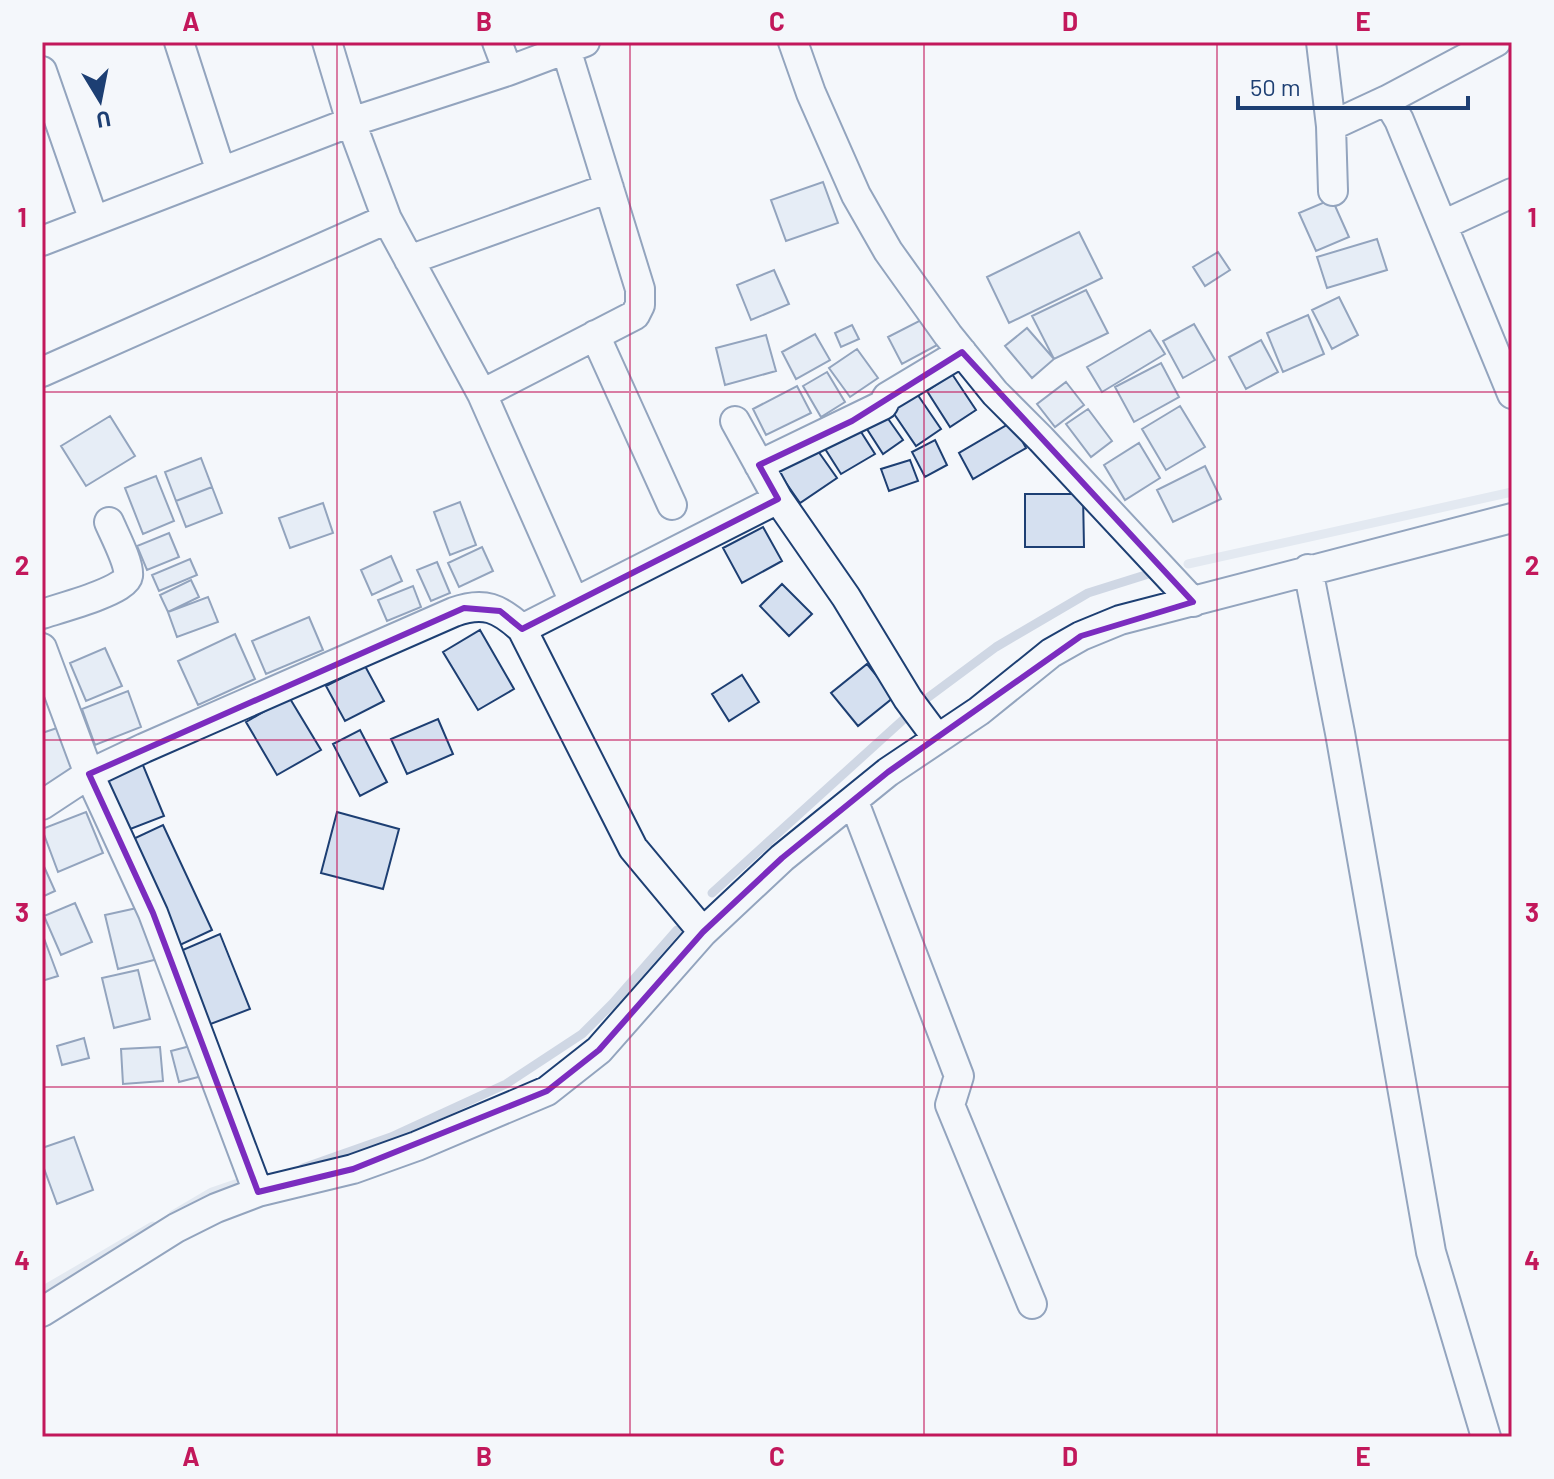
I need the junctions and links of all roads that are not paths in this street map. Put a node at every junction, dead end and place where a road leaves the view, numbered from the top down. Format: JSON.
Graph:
{"nodes":[{"id":1,"x":179,"y":42,"type":"edge"},
{"id":2,"x":327,"y":42,"type":"edge"},
{"id":3,"x":497,"y":42,"type":"edge"},
{"id":4,"x":793,"y":42,"type":"edge"},
{"id":5,"x":1321,"y":42,"type":"edge"},
{"id":6,"x":1496,"y":42,"type":"edge"},
{"id":7,"x":576,"y":46,"type":"edge"},
{"id":8,"x":42,"y":71,"type":"edge"},
{"id":9,"x":508,"y":71,"type":"junction"},
{"id":10,"x":1387,"y":100,"type":"junction"},
{"id":11,"x":351,"y":122,"type":"junction"},
{"id":12,"x":1331,"y":126,"type":"junction"},
{"id":13,"x":221,"y":172,"type":"junction"},
{"id":14,"x":609,"y":188,"type":"junction"},
{"id":15,"x":1333,"y":191,"type":"dead end"},
{"id":16,"x":1512,"y":193,"type":"edge"},
{"id":17,"x":387,"y":219,"type":"junction"},
{"id":18,"x":94,"y":221,"type":"junction"},
{"id":19,"x":1443,"y":225,"type":"junction"},
{"id":20,"x":42,"y":241,"type":"edge"},
{"id":21,"x":409,"y":260,"type":"junction"},
{"id":22,"x":595,"y":335,"type":"junction"},
{"id":23,"x":962,"y":352,"type":"junction"},
{"id":24,"x":42,"y":372,"type":"edge"},
{"id":25,"x":482,"y":394,"type":"junction"},
{"id":26,"x":1512,"y":394,"type":"edge"},
{"id":27,"x":735,"y":421,"type":"dead end"},
{"id":28,"x":759,"y":465,"type":"junction"},
{"id":29,"x":778,"y":499,"type":"junction"},
{"id":30,"x":672,"y":505,"type":"dead end"},
{"id":31,"x":1512,"y":518,"type":"edge"},
{"id":32,"x":109,"y":522,"type":"dead end"},
{"id":33,"x":1308,"y":569,"type":"junction"},
{"id":34,"x":574,"y":602,"type":"junction"},
{"id":35,"x":1193,"y":602,"type":"junction"},
{"id":36,"x":42,"y":614,"type":"edge"},
{"id":37,"x":522,"y":629,"type":"junction"},
{"id":38,"x":42,"y":648,"type":"edge"},
{"id":39,"x":932,"y":732,"type":"junction"},
{"id":40,"x":89,"y":774,"type":"junction"},
{"id":41,"x":854,"y":802,"type":"junction"},
{"id":42,"x":42,"y":805,"type":"edge"},
{"id":43,"x":703,"y":932,"type":"junction"},
{"id":44,"x":254,"y":1182,"type":"junction"},
{"id":45,"x":1032,"y":1304,"type":"dead end"},
{"id":46,"x":42,"y":1312,"type":"edge"},
{"id":47,"x":1486,"y":1437,"type":"edge"}],
"edges":[{"from":1,"to":13,"type":"street"},
{"from":2,"to":11,"type":"street"},
{"from":3,"to":9,"type":"street"},
{"from":4,"to":23,"type":"street"},
{"from":5,"to":12,"type":"street"},
{"from":6,"to":10,"type":"street"},
{"from":7,"to":9,"type":"street"},
{"from":7,"to":14,"type":"street"},
{"from":8,"to":18,"type":"street"},
{"from":9,"to":11,"type":"street"},
{"from":10,"to":12,"type":"street"},
{"from":10,"to":19,"type":"street"},
{"from":11,"to":13,"type":"street"},
{"from":11,"to":17,"type":"street"},
{"from":12,"to":15,"type":"street"},
{"from":13,"to":18,"type":"street"},
{"from":14,"to":21,"type":"street"},
{"from":14,"to":22,"type":"street"},
{"from":16,"to":19,"type":"street"},
{"from":17,"to":21,"type":"street"},
{"from":17,"to":24,"type":"street"},
{"from":18,"to":20,"type":"street"},
{"from":19,"to":26,"type":"street"},
{"from":21,"to":25,"type":"street"},
{"from":22,"to":25,"type":"street"},
{"from":22,"to":30,"type":"street"},
{"from":23,"to":28,"type":"street"},
{"from":23,"to":35,"type":"street"},
{"from":25,"to":34,"type":"street"},
{"from":27,"to":28,"type":"street"},
{"from":28,"to":29,"type":"street"},
{"from":29,"to":34,"type":"street"},
{"from":29,"to":39,"type":"street"},
{"from":31,"to":33,"type":"street"},
{"from":32,"to":36,"type":"street"},
{"from":33,"to":35,"type":"street"},
{"from":33,"to":47,"type":"street"},
{"from":34,"to":37,"type":"street"},
{"from":35,"to":39,"type":"street"},
{"from":37,"to":40,"type":"street"},
{"from":37,"to":43,"type":"street"},
{"from":38,"to":40,"type":"street"},
{"from":39,"to":41,"type":"street"},
{"from":40,"to":42,"type":"street"},
{"from":40,"to":44,"type":"street"},
{"from":41,"to":43,"type":"street"},
{"from":41,"to":45,"type":"street"},
{"from":43,"to":44,"type":"street"},
{"from":44,"to":46,"type":"street"}]}
